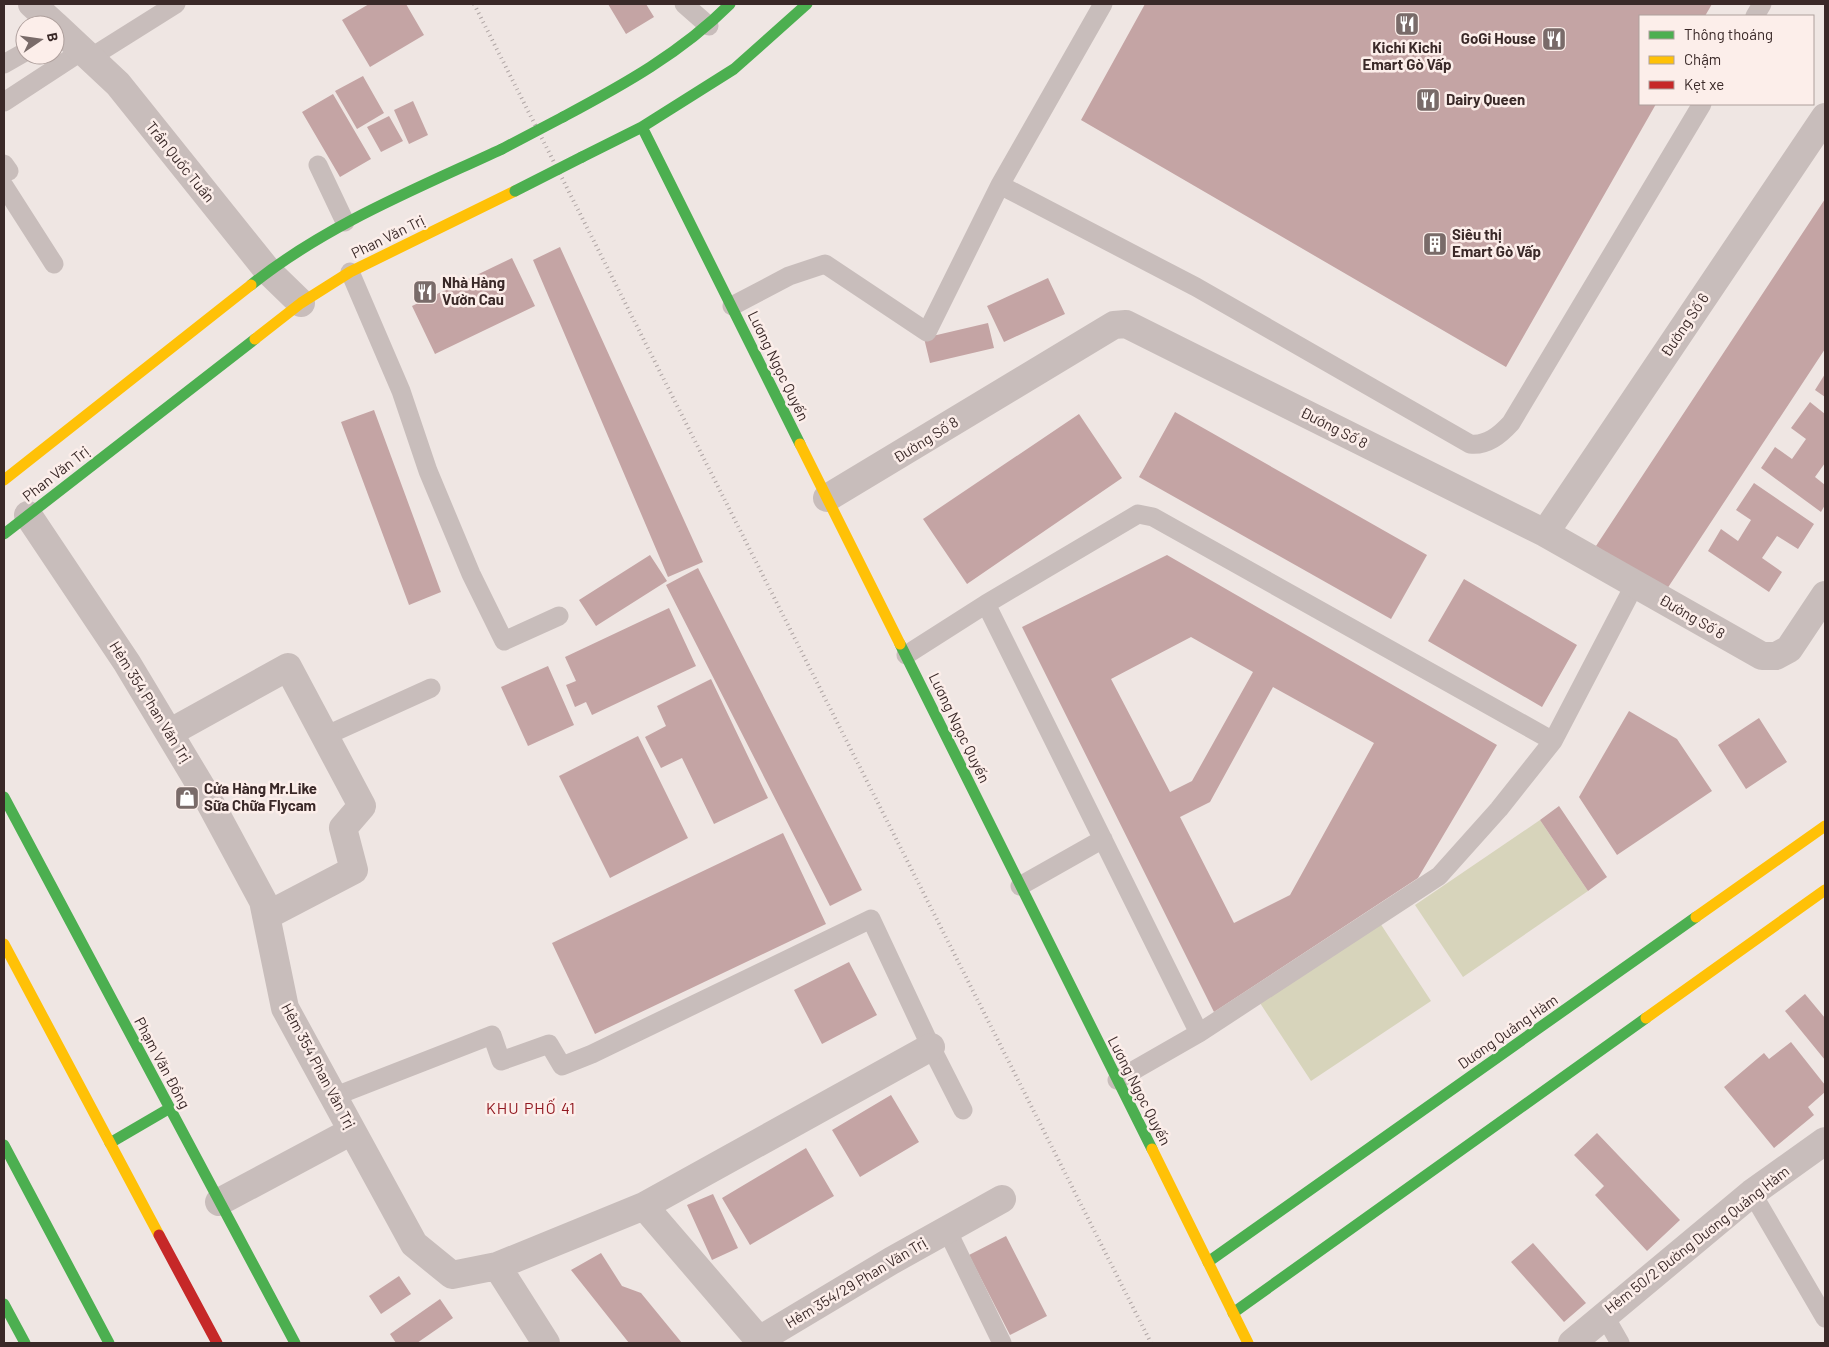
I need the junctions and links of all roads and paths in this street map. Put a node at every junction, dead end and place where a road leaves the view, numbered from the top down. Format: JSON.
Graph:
{"nodes":[{"id":1,"x":32,"y":4,"type":"edge"},
{"id":2,"x":176,"y":4,"type":"edge"},
{"id":3,"x":684,"y":4,"type":"edge"},
{"id":4,"x":730,"y":4,"type":"edge"},
{"id":5,"x":807,"y":4,"type":"edge"},
{"id":6,"x":1103,"y":4,"type":"edge"},
{"id":7,"x":1762,"y":4,"type":"edge"},
{"id":8,"x":43,"y":15,"type":"edge"},
{"id":9,"x":1756,"y":15,"type":"edge"},
{"id":10,"x":710,"y":26,"type":"junction"},
{"id":11,"x":65,"y":36,"type":"edge"},
{"id":12,"x":86,"y":54,"type":"junction"},
{"id":13,"x":15,"y":58,"type":"edge"},
{"id":14,"x":4,"y":64,"type":"edge"},
{"id":15,"x":4,"y":102,"type":"edge"},
{"id":16,"x":1701,"y":105,"type":"edge"},
{"id":17,"x":1825,"y":117,"type":"edge"},
{"id":18,"x":642,"y":127,"type":"junction"},
{"id":19,"x":4,"y":164,"type":"edge"},
{"id":20,"x":318,"y":165,"type":"dead end"},
{"id":21,"x":4,"y":173,"type":"edge"},
{"id":22,"x":1000,"y":185,"type":"junction"},
{"id":23,"x":4,"y":186,"type":"edge"},
{"id":24,"x":345,"y":222,"type":"junction"},
{"id":25,"x":54,"y":264,"type":"dead end"},
{"id":26,"x":268,"y":271,"type":"junction"},
{"id":27,"x":350,"y":272,"type":"junction"},
{"id":28,"x":301,"y":303,"type":"junction"},
{"id":29,"x":732,"y":306,"type":"junction"},
{"id":30,"x":4,"y":480,"type":"edge"},
{"id":31,"x":828,"y":498,"type":"junction"},
{"id":32,"x":28,"y":515,"type":"junction"},
{"id":33,"x":1545,"y":533,"type":"junction"},
{"id":34,"x":4,"y":534,"type":"edge"},
{"id":35,"x":1634,"y":584,"type":"junction"},
{"id":36,"x":1825,"y":595,"type":"edge"},
{"id":37,"x":986,"y":604,"type":"junction"},
{"id":38,"x":559,"y":616,"type":"dead end"},
{"id":39,"x":906,"y":655,"type":"junction"},
{"id":40,"x":431,"y":688,"type":"dead end"},
{"id":41,"x":169,"y":733,"type":"junction"},
{"id":42,"x":325,"y":736,"type":"junction"},
{"id":43,"x":1553,"y":741,"type":"junction"},
{"id":44,"x":4,"y":797,"type":"edge"},
{"id":45,"x":1825,"y":826,"type":"edge"},
{"id":46,"x":1103,"y":838,"type":"junction"},
{"id":47,"x":1020,"y":886,"type":"junction"},
{"id":48,"x":1825,"y":890,"type":"edge"},
{"id":49,"x":266,"y":916,"type":"junction"},
{"id":50,"x":4,"y":944,"type":"edge"},
{"id":51,"x":1200,"y":1032,"type":"junction"},
{"id":52,"x":931,"y":1047,"type":"junction"},
{"id":53,"x":1117,"y":1080,"type":"junction"},
{"id":54,"x":333,"y":1097,"type":"junction"},
{"id":55,"x":170,"y":1108,"type":"junction"},
{"id":56,"x":963,"y":1110,"type":"dead end"},
{"id":57,"x":352,"y":1131,"type":"junction"},
{"id":58,"x":1825,"y":1142,"type":"edge"},
{"id":59,"x":110,"y":1143,"type":"junction"},
{"id":60,"x":4,"y":1145,"type":"edge"},
{"id":61,"x":1752,"y":1193,"type":"junction"},
{"id":62,"x":1002,"y":1199,"type":"dead end"},
{"id":63,"x":219,"y":1202,"type":"junction"},
{"id":64,"x":644,"y":1206,"type":"junction"},
{"id":65,"x":947,"y":1230,"type":"junction"},
{"id":66,"x":1208,"y":1262,"type":"junction"},
{"id":67,"x":497,"y":1266,"type":"junction"},
{"id":68,"x":4,"y":1304,"type":"edge"},
{"id":69,"x":1233,"y":1313,"type":"junction"},
{"id":70,"x":1604,"y":1314,"type":"junction"},
{"id":71,"x":1825,"y":1318,"type":"edge"},
{"id":72,"x":793,"y":1333,"type":"edge"},
{"id":73,"x":24,"y":1343,"type":"edge"},
{"id":74,"x":109,"y":1343,"type":"edge"},
{"id":75,"x":216,"y":1343,"type":"edge"},
{"id":76,"x":294,"y":1343,"type":"edge"},
{"id":77,"x":546,"y":1343,"type":"edge"},
{"id":78,"x":1002,"y":1343,"type":"edge"},
{"id":79,"x":1248,"y":1343,"type":"edge"},
{"id":80,"x":1572,"y":1343,"type":"edge"},
{"id":81,"x":1620,"y":1343,"type":"edge"}],
"edges":[{"from":1,"to":8,"type":"street","name":"Trần Quốc Tuấn"},
{"from":2,"to":12,"type":"lane"},
{"from":3,"to":10,"type":"lane"},
{"from":4,"to":10,"type":"main road","name":"Phan Văn Trị"},
{"from":5,"to":18,"type":"main road","name":"Phan Văn Trị"},
{"from":6,"to":22,"type":"lane"},
{"from":7,"to":9,"type":"lane"},
{"from":10,"to":24,"type":"main road","name":"Phan Văn Trị","bridge":true},
{"from":11,"to":12,"type":"street","name":"Trần Quốc Tuấn"},
{"from":12,"to":15,"type":"lane"},
{"from":12,"to":26,"type":"street","name":"Trần Quốc Tuấn"},
{"from":13,"to":14,"type":"lane"},
{"from":16,"to":22,"type":"lane"},
{"from":17,"to":33,"type":"street","name":"Đường Số 6"},
{"from":18,"to":27,"type":"main road","name":"Phan Văn Trị","bridge":true},
{"from":18,"to":29,"type":"main road","name":"Lương Ngọc Quyến"},
{"from":19,"to":21,"type":"lane"},
{"from":20,"to":24,"type":"lane"},
{"from":22,"to":29,"type":"lane"},
{"from":23,"to":25,"type":"lane"},
{"from":24,"to":26,"type":"main road","name":"Phan Văn Trị"},
{"from":26,"to":28,"type":"street","name":"Trần Quốc Tuấn"},
{"from":26,"to":30,"type":"main road","name":"Phan Văn Trị"},
{"from":27,"to":28,"type":"main road","name":"Phan Văn Trị"},
{"from":27,"to":38,"type":"lane"},
{"from":28,"to":32,"type":"main road","name":"Phan Văn Trị"},
{"from":29,"to":31,"type":"main road","name":"Lương Ngọc Quyến"},
{"from":31,"to":33,"type":"street","name":"Đường Số 8"},
{"from":31,"to":39,"type":"main road","name":"Lương Ngọc Quyến"},
{"from":32,"to":34,"type":"main road","name":"Phan Văn Trị"},
{"from":32,"to":41,"type":"street","name":"Hẻm 354 Phan Văn Trị"},
{"from":33,"to":35,"type":"street","name":"Đường Số 8"},
{"from":35,"to":36,"type":"street","name":"Đường Số 8"},
{"from":35,"to":43,"type":"lane"},
{"from":37,"to":39,"type":"lane"},
{"from":37,"to":43,"type":"lane"},
{"from":37,"to":46,"type":"lane"},
{"from":39,"to":47,"type":"main road","name":"Lương Ngọc Quyến"},
{"from":40,"to":42,"type":"lane"},
{"from":41,"to":42,"type":"street"},
{"from":41,"to":49,"type":"street","name":"Hẻm 354 Phan Văn Trị"},
{"from":42,"to":49,"type":"street"},
{"from":43,"to":51,"type":"lane"},
{"from":44,"to":55,"type":"main road","name":"Phạm Văn Đồng"},
{"from":45,"to":66,"type":"main road","name":"Dương Quảng Hàm"},
{"from":46,"to":47,"type":"lane"},
{"from":46,"to":51,"type":"lane"},
{"from":47,"to":53,"type":"main road","name":"Lương Ngọc Quyến"},
{"from":48,"to":69,"type":"main road"},
{"from":49,"to":54,"type":"street","name":"Hẻm 354 Phan Văn Trị"},
{"from":50,"to":59,"type":"main road"},
{"from":51,"to":53,"type":"lane"},
{"from":52,"to":54,"type":"lane"},
{"from":52,"to":56,"type":"lane"},
{"from":52,"to":64,"type":"street"},
{"from":53,"to":66,"type":"main road","name":"Lương Ngọc Quyến"},
{"from":54,"to":57,"type":"street","name":"Hẻm 354 Phan Văn Trị"},
{"from":55,"to":59,"type":"main road"},
{"from":55,"to":63,"type":"main road","name":"Phạm Văn Đồng"},
{"from":57,"to":63,"type":"street"},
{"from":57,"to":67,"type":"street","name":"Hẻm 354 Phan Văn Trị"},
{"from":58,"to":61,"type":"street","name":"Hẻm 50/2 Đường Dương Quảng Hàm"},
{"from":59,"to":75,"type":"main road"},
{"from":60,"to":74,"type":"main road"},
{"from":61,"to":70,"type":"street","name":"Hẻm 50/2 Đường Dương Quảng Hàm"},
{"from":61,"to":71,"type":"lane"},
{"from":62,"to":65,"type":"street","name":"Hẻm 354/29 Phan Văn Trị"},
{"from":63,"to":76,"type":"main road","name":"Phạm Văn Đồng"},
{"from":64,"to":67,"type":"street"},
{"from":64,"to":72,"type":"street","name":"Hẻm 354/29 Phan Văn Trị"},
{"from":65,"to":72,"type":"street","name":"Hẻm 354/29 Phan Văn Trị"},
{"from":65,"to":78,"type":"lane"},
{"from":66,"to":69,"type":"main road","name":"Lương Ngọc Quyến"},
{"from":67,"to":77,"type":"street"},
{"from":68,"to":73,"type":"main road"},
{"from":69,"to":79,"type":"main road","name":"Lương Ngọc Quyến"},
{"from":70,"to":80,"type":"street","name":"Hẻm 50/2 Đường Dương Quảng Hàm"},
{"from":70,"to":81,"type":"lane"}]}
